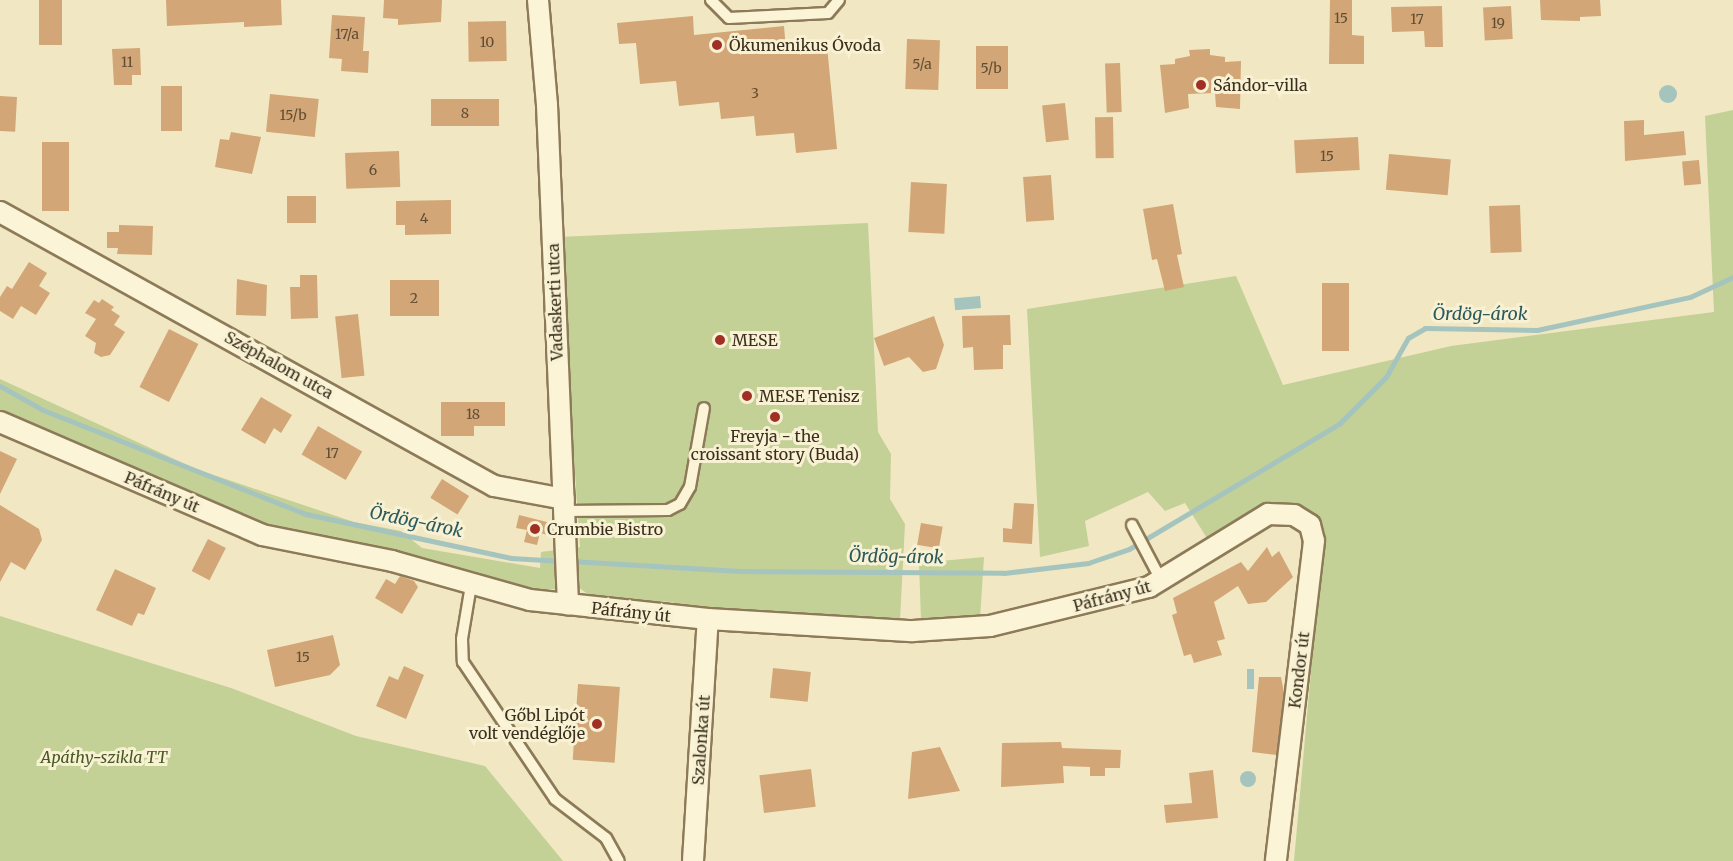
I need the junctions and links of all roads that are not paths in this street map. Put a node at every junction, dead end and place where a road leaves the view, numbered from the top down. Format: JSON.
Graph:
{"nodes":[{"id":1,"x":538,"y":0,"type":"edge"},
{"id":2,"x":711,"y":0,"type":"edge"},
{"id":3,"x":839,"y":0,"type":"edge"},
{"id":4,"x":0,"y":212,"type":"edge"},
{"id":5,"x":704,"y":408,"type":"dead end"},
{"id":6,"x":0,"y":422,"type":"edge"},
{"id":7,"x":565,"y":505,"type":"junction"},
{"id":8,"x":1268,"y":514,"type":"joint"},
{"id":9,"x":1132,"y":525,"type":"dead end"},
{"id":10,"x":1162,"y":582,"type":"junction"},
{"id":11,"x":471,"y":585,"type":"junction"},
{"id":12,"x":568,"y":596,"type":"junction"},
{"id":13,"x":708,"y":620,"type":"junction"},
{"id":14,"x":619,"y":861,"type":"edge"},
{"id":15,"x":693,"y":861,"type":"edge"},
{"id":16,"x":1275,"y":861,"type":"edge"}],
"edges":[{"from":1,"to":7,"type":"street","name":"Vadaskerti utca"},
{"from":2,"to":3,"type":"lane"},
{"from":4,"to":7,"type":"street","name":"Széphalom utca"},
{"from":5,"to":7,"type":"lane"},
{"from":6,"to":11,"type":"street","name":"Páfrány út"},
{"from":7,"to":12,"type":"street","name":"Vadaskerti utca"},
{"from":8,"to":10,"type":"street","name":"Páfrány út"},
{"from":8,"to":16,"type":"street","name":"Kondor út"},
{"from":9,"to":10,"type":"lane"},
{"from":10,"to":13,"type":"street","name":"Páfrány út"},
{"from":11,"to":12,"type":"street","name":"Páfrány út"},
{"from":11,"to":14,"type":"lane"},
{"from":12,"to":13,"type":"street","name":"Páfrány út"},
{"from":13,"to":15,"type":"street","name":"Szalonka út"}]}
